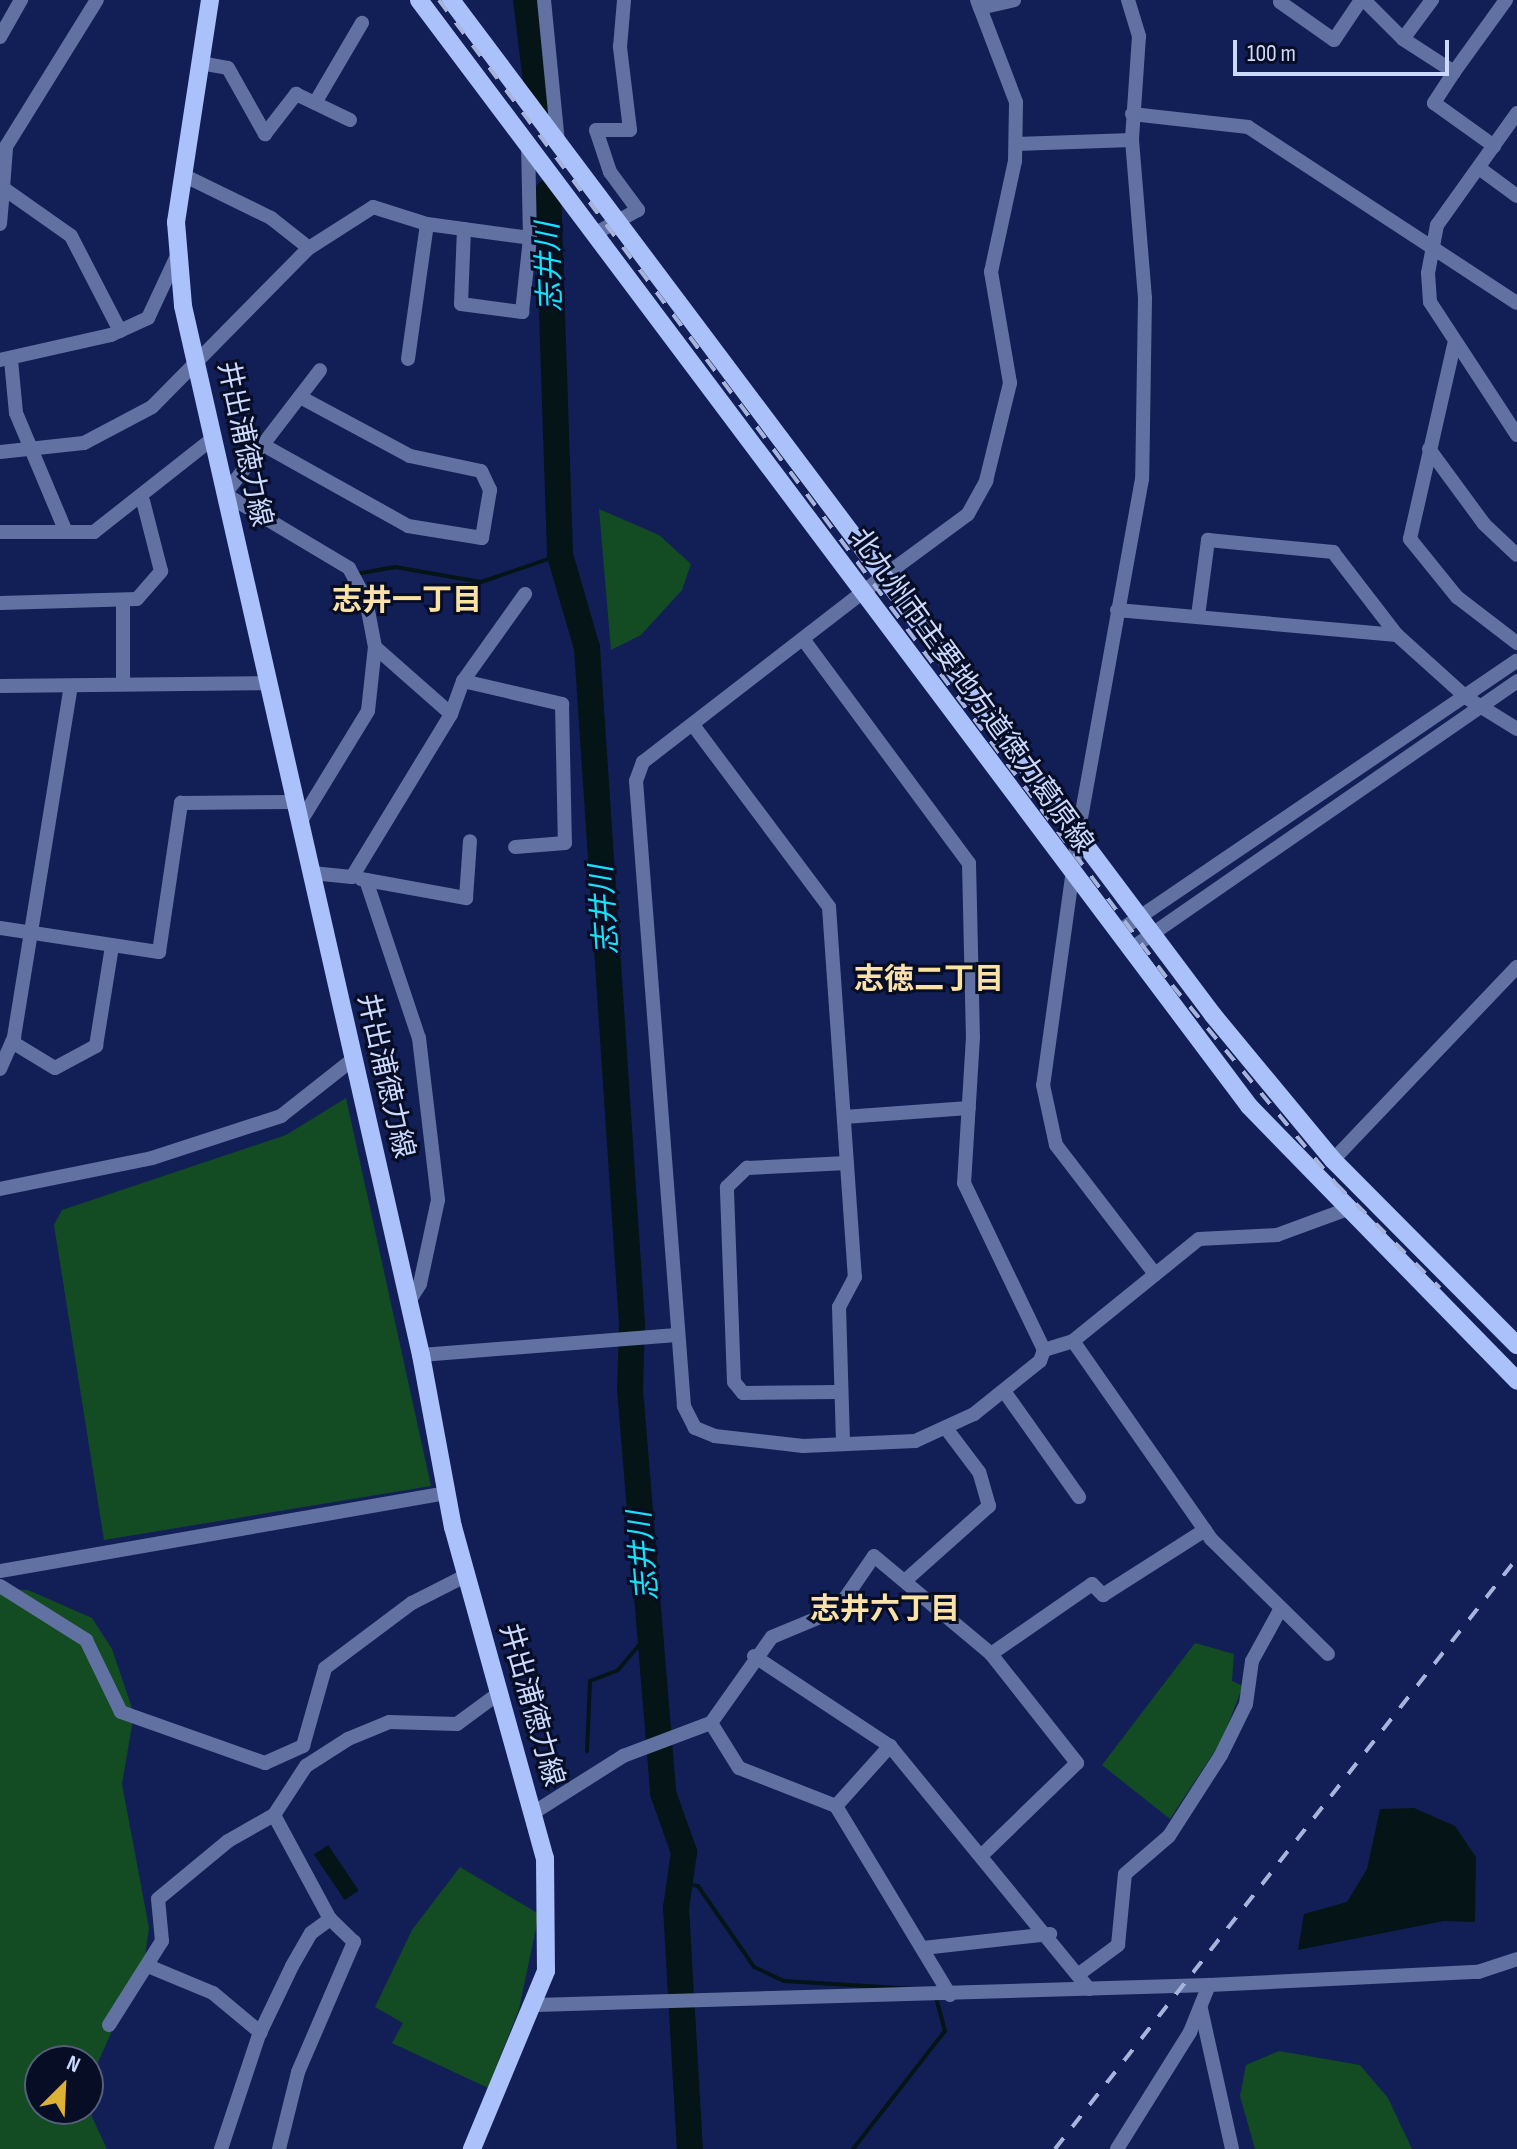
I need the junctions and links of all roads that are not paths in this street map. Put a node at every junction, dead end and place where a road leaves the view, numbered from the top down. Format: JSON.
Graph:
{"nodes":[{"id":1,"x":21,"y":0,"type":"edge"},
{"id":2,"x":97,"y":0,"type":"edge"},
{"id":3,"x":210,"y":0,"type":"edge"},
{"id":4,"x":419,"y":0,"type":"edge"},
{"id":5,"x":451,"y":0,"type":"edge"},
{"id":6,"x":544,"y":0,"type":"edge"},
{"id":7,"x":624,"y":0,"type":"edge"},
{"id":8,"x":1014,"y":0,"type":"edge"},
{"id":9,"x":1128,"y":0,"type":"edge"},
{"id":10,"x":1363,"y":0,"type":"edge"},
{"id":11,"x":1432,"y":0,"type":"edge"},
{"id":12,"x":1506,"y":0,"type":"edge"},
{"id":13,"x":1280,"y":2,"type":"edge"},
{"id":14,"x":979,"y":4,"type":"edge"},
{"id":15,"x":362,"y":23,"type":"dead end"},
{"id":16,"x":0,"y":37,"type":"edge"},
{"id":17,"x":1403,"y":39,"type":"junction"},
{"id":18,"x":200,"y":63,"type":"junction"},
{"id":19,"x":1454,"y":72,"type":"junction"},
{"id":20,"x":315,"y":103,"type":"junction"},
{"id":21,"x":1517,"y":113,"type":"edge"},
{"id":22,"x":1132,"y":114,"type":"junction"},
{"id":23,"x":350,"y":120,"type":"dead end"},
{"id":24,"x":1132,"y":140,"type":"junction"},
{"id":25,"x":528,"y":143,"type":"junction"},
{"id":26,"x":1016,"y":144,"type":"junction"},
{"id":27,"x":558,"y":145,"type":"junction"},
{"id":28,"x":1494,"y":146,"type":"junction"},
{"id":29,"x":3,"y":152,"type":"edge"},
{"id":30,"x":1479,"y":168,"type":"junction"},
{"id":31,"x":183,"y":175,"type":"junction"},
{"id":32,"x":3,"y":188,"type":"junction"},
{"id":33,"x":1517,"y":196,"type":"edge"},
{"id":34,"x":616,"y":218,"type":"junction"},
{"id":35,"x":0,"y":224,"type":"edge"},
{"id":36,"x":427,"y":224,"type":"junction"},
{"id":37,"x":464,"y":229,"type":"junction"},
{"id":38,"x":596,"y":233,"type":"junction"},
{"id":39,"x":530,"y":238,"type":"junction"},
{"id":40,"x":1430,"y":245,"type":"junction"},
{"id":41,"x":309,"y":248,"type":"junction"},
{"id":42,"x":176,"y":258,"type":"junction"},
{"id":43,"x":1517,"y":303,"type":"edge"},
{"id":44,"x":120,"y":331,"type":"junction"},
{"id":45,"x":1454,"y":345,"type":"junction"},
{"id":46,"x":196,"y":358,"type":"junction"},
{"id":47,"x":408,"y":359,"type":"dead end"},
{"id":48,"x":6,"y":360,"type":"edge"},
{"id":49,"x":320,"y":370,"type":"dead end"},
{"id":50,"x":300,"y":397,"type":"junction"},
{"id":51,"x":1517,"y":435,"type":"edge"},
{"id":52,"x":211,"y":440,"type":"junction"},
{"id":53,"x":265,"y":446,"type":"junction"},
{"id":54,"x":1429,"y":449,"type":"junction"},
{"id":55,"x":33,"y":451,"type":"junction"},
{"id":56,"x":0,"y":452,"type":"edge"},
{"id":57,"x":225,"y":494,"type":"junction"},
{"id":58,"x":143,"y":501,"type":"junction"},
{"id":59,"x":0,"y":532,"type":"edge"},
{"id":60,"x":66,"y":532,"type":"junction"},
{"id":61,"x":1517,"y":555,"type":"edge"},
{"id":62,"x":884,"y":576,"type":"junction"},
{"id":63,"x":865,"y":593,"type":"junction"},
{"id":64,"x":525,"y":594,"type":"dead end"},
{"id":65,"x":123,"y":600,"type":"junction"},
{"id":66,"x":0,"y":603,"type":"edge"},
{"id":67,"x":1117,"y":610,"type":"junction"},
{"id":68,"x":1198,"y":616,"type":"junction"},
{"id":69,"x":1397,"y":635,"type":"junction"},
{"id":70,"x":803,"y":639,"type":"junction"},
{"id":71,"x":1517,"y":643,"type":"edge"},
{"id":72,"x":375,"y":647,"type":"junction"},
{"id":73,"x":1517,"y":661,"type":"edge"},
{"id":74,"x":463,"y":681,"type":"junction"},
{"id":75,"x":1517,"y":681,"type":"edge"},
{"id":76,"x":268,"y":683,"type":"junction"},
{"id":77,"x":123,"y":684,"type":"junction"},
{"id":78,"x":0,"y":686,"type":"edge"},
{"id":79,"x":70,"y":690,"type":"junction"},
{"id":80,"x":1467,"y":698,"type":"junction"},
{"id":81,"x":1480,"y":707,"type":"junction"},
{"id":82,"x":451,"y":714,"type":"junction"},
{"id":83,"x":693,"y":725,"type":"junction"},
{"id":84,"x":1517,"y":729,"type":"edge"},
{"id":85,"x":293,"y":802,"type":"junction"},
{"id":86,"x":299,"y":824,"type":"junction"},
{"id":87,"x":1078,"y":834,"type":"junction"},
{"id":88,"x":470,"y":841,"type":"dead end"},
{"id":89,"x":515,"y":847,"type":"dead end"},
{"id":90,"x":312,"y":873,"type":"junction"},
{"id":91,"x":359,"y":878,"type":"junction"},
{"id":92,"x":1075,"y":878,"type":"junction"},
{"id":93,"x":1140,"y":917,"type":"junction"},
{"id":94,"x":0,"y":928,"type":"edge"},
{"id":95,"x":1119,"y":931,"type":"junction"},
{"id":96,"x":31,"y":934,"type":"junction"},
{"id":97,"x":1156,"y":934,"type":"junction"},
{"id":98,"x":112,"y":946,"type":"junction"},
{"id":99,"x":1132,"y":948,"type":"junction"},
{"id":100,"x":1517,"y":967,"type":"edge"},
{"id":101,"x":12,"y":1042,"type":"junction"},
{"id":102,"x":352,"y":1060,"type":"junction"},
{"id":103,"x":0,"y":1069,"type":"edge"},
{"id":104,"x":969,"y":1108,"type":"junction"},
{"id":105,"x":844,"y":1117,"type":"junction"},
{"id":106,"x":1333,"y":1160,"type":"junction"},
{"id":107,"x":847,"y":1163,"type":"junction"},
{"id":108,"x":0,"y":1189,"type":"edge"},
{"id":109,"x":1345,"y":1210,"type":"junction"},
{"id":110,"x":1152,"y":1270,"type":"junction"},
{"id":111,"x":408,"y":1303,"type":"junction"},
{"id":112,"x":676,"y":1335,"type":"junction"},
{"id":113,"x":1073,"y":1341,"type":"junction"},
{"id":114,"x":1517,"y":1345,"type":"edge"},
{"id":115,"x":1044,"y":1350,"type":"junction"},
{"id":116,"x":421,"y":1355,"type":"junction"},
{"id":117,"x":1517,"y":1381,"type":"edge"},
{"id":118,"x":1004,"y":1391,"type":"junction"},
{"id":119,"x":838,"y":1392,"type":"junction"},
{"id":120,"x":948,"y":1431,"type":"junction"},
{"id":121,"x":843,"y":1444,"type":"junction"},
{"id":122,"x":447,"y":1493,"type":"junction"},
{"id":123,"x":1079,"y":1497,"type":"dead end"},
{"id":124,"x":1205,"y":1530,"type":"junction"},
{"id":125,"x":0,"y":1571,"type":"edge"},
{"id":126,"x":465,"y":1576,"type":"junction"},
{"id":127,"x":907,"y":1579,"type":"junction"},
{"id":128,"x":0,"y":1586,"type":"edge"},
{"id":129,"x":1281,"y":1608,"type":"junction"},
{"id":130,"x":991,"y":1654,"type":"junction"},
{"id":131,"x":1328,"y":1654,"type":"dead end"},
{"id":132,"x":754,"y":1656,"type":"junction"},
{"id":133,"x":499,"y":1693,"type":"junction"},
{"id":134,"x":711,"y":1723,"type":"junction"},
{"id":135,"x":890,"y":1746,"type":"junction"},
{"id":136,"x":836,"y":1806,"type":"junction"},
{"id":137,"x":533,"y":1813,"type":"junction"},
{"id":138,"x":274,"y":1815,"type":"junction"},
{"id":139,"x":984,"y":1853,"type":"junction"},
{"id":140,"x":330,"y":1919,"type":"junction"},
{"id":141,"x":1050,"y":1934,"type":"junction"},
{"id":142,"x":923,"y":1948,"type":"junction"},
{"id":143,"x":1517,"y":1959,"type":"edge"},
{"id":144,"x":148,"y":1966,"type":"junction"},
{"id":145,"x":1079,"y":1974,"type":"junction"},
{"id":146,"x":1209,"y":1985,"type":"junction"},
{"id":147,"x":1089,"y":1989,"type":"junction"},
{"id":148,"x":950,"y":1995,"type":"junction"},
{"id":149,"x":536,"y":2005,"type":"junction"},
{"id":150,"x":1201,"y":2009,"type":"junction"},
{"id":151,"x":109,"y":2025,"type":"dead end"},
{"id":152,"x":261,"y":2033,"type":"junction"},
{"id":153,"x":221,"y":2149,"type":"edge"},
{"id":154,"x":279,"y":2149,"type":"edge"},
{"id":155,"x":472,"y":2149,"type":"edge"},
{"id":156,"x":1117,"y":2149,"type":"edge"},
{"id":157,"x":1232,"y":2149,"type":"edge"}],
"edges":[{"from":1,"to":16,"type":"street"},
{"from":2,"to":29,"type":"street"},
{"from":3,"to":18,"type":"main road","name":"井出浦徳力線"},
{"from":4,"to":25,"type":"main road","name":"北九州市主要地方道徳力葛原線"},
{"from":5,"to":27,"type":"main road","name":"北九州市主要地方道徳力葛原線"},
{"from":6,"to":27,"type":"street"},
{"from":7,"to":34,"type":"street"},
{"from":8,"to":14,"type":"street"},
{"from":9,"to":22,"type":"street"},
{"from":10,"to":13,"type":"street"},
{"from":10,"to":17,"type":"street"},
{"from":11,"to":17,"type":"street"},
{"from":12,"to":19,"type":"street"},
{"from":14,"to":26,"type":"street"},
{"from":15,"to":20,"type":"street"},
{"from":17,"to":19,"type":"street"},
{"from":18,"to":20,"type":"street"},
{"from":18,"to":31,"type":"main road","name":"井出浦徳力線"},
{"from":19,"to":28,"type":"street"},
{"from":20,"to":23,"type":"street"},
{"from":21,"to":28,"type":"street"},
{"from":22,"to":24,"type":"street"},
{"from":22,"to":40,"type":"street"},
{"from":24,"to":26,"type":"street"},
{"from":24,"to":67,"type":"street"},
{"from":25,"to":38,"type":"main road","name":"北九州市主要地方道徳力葛原線"},
{"from":25,"to":39,"type":"street"},
{"from":26,"to":62,"type":"street"},
{"from":27,"to":34,"type":"main road","name":"北九州市主要地方道徳力葛原線"},
{"from":28,"to":30,"type":"street"},
{"from":29,"to":32,"type":"street"},
{"from":30,"to":33,"type":"street"},
{"from":30,"to":40,"type":"street"},
{"from":31,"to":41,"type":"street"},
{"from":31,"to":42,"type":"main road","name":"井出浦徳力線"},
{"from":32,"to":35,"type":"street"},
{"from":32,"to":44,"type":"street"},
{"from":34,"to":38,"type":"street"},
{"from":34,"to":62,"type":"main road","name":"北九州市主要地方道徳力葛原線"},
{"from":36,"to":37,"type":"street"},
{"from":36,"to":41,"type":"street"},
{"from":36,"to":47,"type":"street"},
{"from":37,"to":39,"type":"street"},
{"from":37,"to":39,"type":"street"},
{"from":38,"to":63,"type":"main road","name":"北九州市主要地方道徳力葛原線"},
{"from":40,"to":43,"type":"street"},
{"from":40,"to":45,"type":"street"},
{"from":41,"to":46,"type":"street"},
{"from":42,"to":44,"type":"street"},
{"from":42,"to":46,"type":"main road","name":"井出浦徳力線"},
{"from":44,"to":48,"type":"street"},
{"from":45,"to":51,"type":"street"},
{"from":45,"to":54,"type":"street"},
{"from":46,"to":52,"type":"main road","name":"井出浦徳力線"},
{"from":46,"to":55,"type":"street"},
{"from":48,"to":55,"type":"street"},
{"from":49,"to":50,"type":"street"},
{"from":50,"to":53,"type":"street"},
{"from":50,"to":53,"type":"street"},
{"from":52,"to":57,"type":"main road","name":"井出浦徳力線"},
{"from":52,"to":58,"type":"street"},
{"from":53,"to":57,"type":"street"},
{"from":54,"to":61,"type":"street"},
{"from":54,"to":71,"type":"street"},
{"from":55,"to":56,"type":"street"},
{"from":55,"to":60,"type":"street"},
{"from":57,"to":72,"type":"street"},
{"from":57,"to":76,"type":"main road","name":"井出浦徳力線"},
{"from":58,"to":60,"type":"street"},
{"from":58,"to":65,"type":"street"},
{"from":59,"to":60,"type":"street"},
{"from":62,"to":63,"type":"street"},
{"from":62,"to":87,"type":"main road","name":"北九州市主要地方道徳力葛原線"},
{"from":63,"to":70,"type":"street"},
{"from":63,"to":92,"type":"main road","name":"北九州市主要地方道徳力葛原線"},
{"from":64,"to":74,"type":"street"},
{"from":65,"to":66,"type":"street"},
{"from":65,"to":77,"type":"street"},
{"from":67,"to":68,"type":"street"},
{"from":67,"to":87,"type":"street"},
{"from":68,"to":69,"type":"street"},
{"from":68,"to":69,"type":"street"},
{"from":69,"to":80,"type":"street"},
{"from":70,"to":83,"type":"street"},
{"from":70,"to":104,"type":"street"},
{"from":72,"to":82,"type":"street"},
{"from":72,"to":86,"type":"street"},
{"from":73,"to":80,"type":"street"},
{"from":74,"to":82,"type":"street"},
{"from":74,"to":89,"type":"street"},
{"from":75,"to":81,"type":"street"},
{"from":76,"to":77,"type":"street"},
{"from":76,"to":85,"type":"main road","name":"井出浦徳力線"},
{"from":77,"to":79,"type":"street"},
{"from":78,"to":79,"type":"street"},
{"from":79,"to":96,"type":"street"},
{"from":80,"to":81,"type":"street"},
{"from":80,"to":93,"type":"street"},
{"from":81,"to":84,"type":"street"},
{"from":81,"to":97,"type":"street"},
{"from":82,"to":91,"type":"street"},
{"from":83,"to":105,"type":"street"},
{"from":83,"to":112,"type":"street"},
{"from":85,"to":86,"type":"main road","name":"井出浦徳力線"},
{"from":85,"to":98,"type":"street"},
{"from":86,"to":90,"type":"main road","name":"井出浦徳力線"},
{"from":87,"to":92,"type":"street"},
{"from":87,"to":93,"type":"main road","name":"北九州市主要地方道徳力葛原線"},
{"from":88,"to":91,"type":"street"},
{"from":90,"to":91,"type":"street"},
{"from":90,"to":102,"type":"main road","name":"井出浦徳力線"},
{"from":91,"to":111,"type":"street"},
{"from":92,"to":95,"type":"main road","name":"北九州市主要地方道徳力葛原線"},
{"from":92,"to":110,"type":"street"},
{"from":93,"to":95,"type":"street"},
{"from":93,"to":97,"type":"main road","name":"北九州市主要地方道徳力葛原線"},
{"from":94,"to":96,"type":"street"},
{"from":95,"to":99,"type":"main road","name":"北九州市主要地方道徳力葛原線"},
{"from":96,"to":98,"type":"street"},
{"from":96,"to":101,"type":"street"},
{"from":97,"to":99,"type":"street"},
{"from":97,"to":106,"type":"main road","name":"北九州市主要地方道徳力葛原線"},
{"from":98,"to":101,"type":"street"},
{"from":99,"to":109,"type":"main road","name":"北九州市主要地方道徳力葛原線"},
{"from":100,"to":106,"type":"street"},
{"from":101,"to":103,"type":"street"},
{"from":102,"to":108,"type":"street"},
{"from":102,"to":111,"type":"main road","name":"井出浦徳力線"},
{"from":104,"to":105,"type":"street"},
{"from":104,"to":115,"type":"street"},
{"from":105,"to":107,"type":"street"},
{"from":106,"to":114,"type":"main road","name":"北九州市主要地方道徳力葛原線"},
{"from":107,"to":119,"type":"street"},
{"from":107,"to":119,"type":"street"},
{"from":109,"to":110,"type":"street"},
{"from":109,"to":117,"type":"main road","name":"北九州市主要地方道徳力葛原線"},
{"from":110,"to":113,"type":"street"},
{"from":111,"to":116,"type":"main road","name":"井出浦徳力線"},
{"from":112,"to":116,"type":"street"},
{"from":112,"to":121,"type":"street"},
{"from":113,"to":115,"type":"street"},
{"from":113,"to":124,"type":"street"},
{"from":115,"to":118,"type":"street"},
{"from":116,"to":122,"type":"main road","name":"井出浦徳力線"},
{"from":118,"to":120,"type":"street"},
{"from":118,"to":123,"type":"street"},
{"from":119,"to":121,"type":"street"},
{"from":120,"to":121,"type":"street"},
{"from":120,"to":127,"type":"street"},
{"from":122,"to":125,"type":"street"},
{"from":122,"to":126,"type":"main road","name":"井出浦徳力線"},
{"from":124,"to":129,"type":"street"},
{"from":124,"to":130,"type":"street"},
{"from":126,"to":128,"type":"street"},
{"from":126,"to":133,"type":"main road","name":"井出浦徳力線"},
{"from":127,"to":130,"type":"street"},
{"from":127,"to":132,"type":"street"},
{"from":129,"to":131,"type":"street"},
{"from":129,"to":145,"type":"street"},
{"from":130,"to":139,"type":"street"},
{"from":132,"to":134,"type":"street"},
{"from":132,"to":135,"type":"street"},
{"from":133,"to":137,"type":"main road","name":"井出浦徳力線"},
{"from":133,"to":138,"type":"street"},
{"from":134,"to":136,"type":"street"},
{"from":134,"to":137,"type":"street"},
{"from":135,"to":136,"type":"street"},
{"from":135,"to":139,"type":"street"},
{"from":136,"to":142,"type":"street"},
{"from":137,"to":149,"type":"main road","name":"井出浦徳力線"},
{"from":138,"to":140,"type":"street"},
{"from":138,"to":144,"type":"street"},
{"from":139,"to":141,"type":"street"},
{"from":140,"to":152,"type":"street"},
{"from":140,"to":154,"type":"street"},
{"from":141,"to":142,"type":"street"},
{"from":141,"to":145,"type":"street"},
{"from":142,"to":148,"type":"street"},
{"from":143,"to":146,"type":"street"},
{"from":144,"to":151,"type":"street"},
{"from":144,"to":152,"type":"street"},
{"from":145,"to":147,"type":"street"},
{"from":146,"to":147,"type":"street"},
{"from":146,"to":150,"type":"street"},
{"from":147,"to":148,"type":"street"},
{"from":148,"to":149,"type":"street"},
{"from":149,"to":155,"type":"main road","name":"井出浦徳力線"},
{"from":150,"to":156,"type":"street"},
{"from":150,"to":157,"type":"street"},
{"from":152,"to":153,"type":"street"}]}
